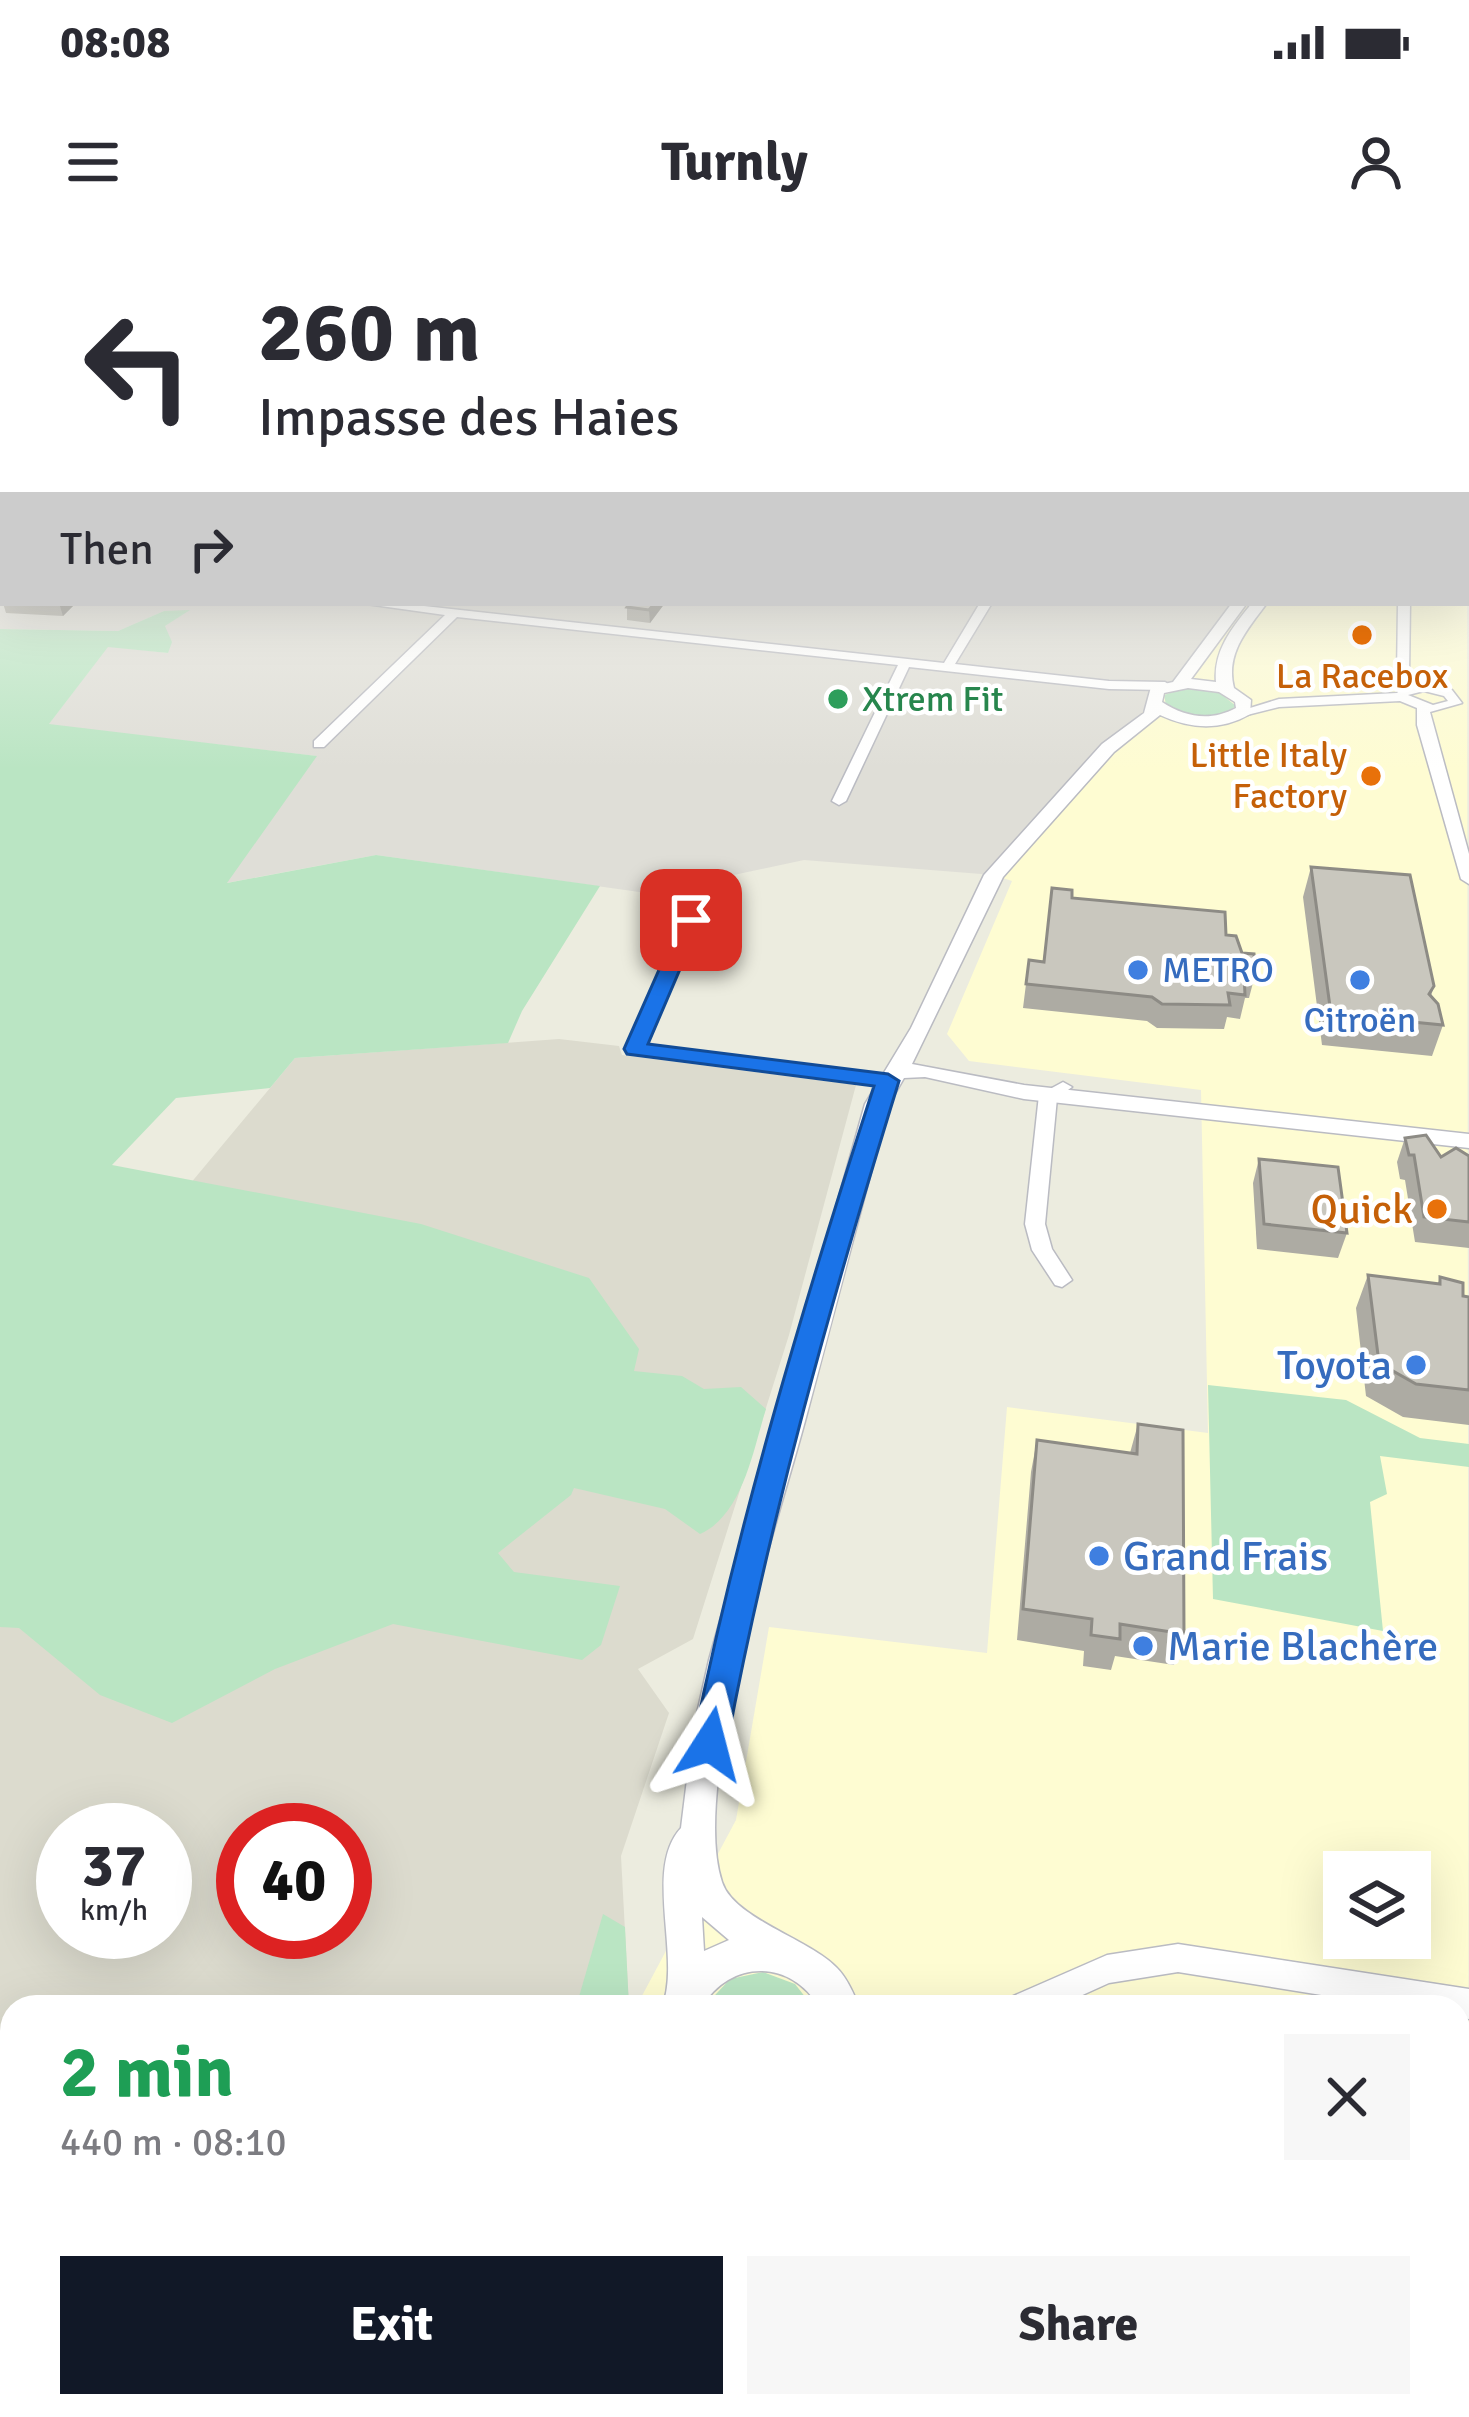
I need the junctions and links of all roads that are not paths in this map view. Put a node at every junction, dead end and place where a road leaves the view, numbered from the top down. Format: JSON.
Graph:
{"nodes":[{"id":1,"x":389,"y":606,"type":"edge"},
{"id":2,"x":503,"y":606,"type":"edge"},
{"id":3,"x":984,"y":606,"type":"edge"},
{"id":4,"x":1237,"y":606,"type":"edge"},
{"id":5,"x":1258,"y":606,"type":"edge"},
{"id":6,"x":1404,"y":606,"type":"edge"},
{"id":7,"x":453,"y":614,"type":"junction"},
{"id":8,"x":489,"y":618,"type":"junction"},
{"id":9,"x":905,"y":664,"type":"junction"},
{"id":10,"x":947,"y":668,"type":"junction"},
{"id":11,"x":1466,"y":687,"type":"dead end"},
{"id":12,"x":1444,"y":691,"type":"junction"},
{"id":13,"x":1407,"y":692,"type":"junction"},
{"id":14,"x":1163,"y":694,"type":"junction"},
{"id":15,"x":1236,"y":699,"type":"junction"},
{"id":16,"x":1423,"y":708,"type":"junction"},
{"id":17,"x":1197,"y":721,"type":"junction"},
{"id":18,"x":319,"y":744,"type":"dead end"},
{"id":19,"x":1092,"y":767,"type":"junction"},
{"id":20,"x":839,"y":801,"type":"dead end"},
{"id":21,"x":1469,"y":879,"type":"edge"},
{"id":22,"x":693,"y":914,"type":"dead end"},
{"id":23,"x":922,"y":1028,"type":"junction"},
{"id":24,"x":891,"y":1076,"type":"junction"},
{"id":25,"x":1055,"y":1090,"type":"junction"},
{"id":26,"x":1469,"y":1126,"type":"edge"},
{"id":27,"x":1469,"y":1141,"type":"edge"},
{"id":28,"x":1062,"y":1280,"type":"dead end"},
{"id":29,"x":701,"y":1803,"type":"junction"},
{"id":30,"x":791,"y":1956,"type":"junction"},
{"id":31,"x":685,"y":1995,"type":"edge"},
{"id":32,"x":690,"y":1995,"type":"edge"},
{"id":33,"x":836,"y":1995,"type":"edge"},
{"id":34,"x":1049,"y":1995,"type":"edge"},
{"id":35,"x":1412,"y":1995,"type":"edge"}],
"edges":[{"from":1,"to":7,"type":"street"},
{"from":2,"to":8,"type":"street"},
{"from":3,"to":10,"type":"street"},
{"from":4,"to":14,"type":"street"},
{"from":5,"to":15,"type":"street"},
{"from":6,"to":13,"type":"street"},
{"from":7,"to":8,"type":"street"},
{"from":7,"to":18,"type":"street"},
{"from":8,"to":9,"type":"street"},
{"from":9,"to":10,"type":"street"},
{"from":9,"to":20,"type":"street"},
{"from":10,"to":14,"type":"street"},
{"from":11,"to":12,"type":"street"},
{"from":12,"to":13,"type":"street"},
{"from":12,"to":16,"type":"street"},
{"from":13,"to":15,"type":"street"},
{"from":13,"to":16,"type":"street"},
{"from":14,"to":15,"type":"street"},
{"from":14,"to":17,"type":"street"},
{"from":14,"to":19,"type":"street"},
{"from":15,"to":17,"type":"street"},
{"from":16,"to":21,"type":"street"},
{"from":17,"to":19,"type":"street"},
{"from":19,"to":23,"type":"street"},
{"from":22,"to":24,"type":"street"},
{"from":23,"to":24,"type":"street"},
{"from":23,"to":25,"type":"street"},
{"from":24,"to":25,"type":"street"},
{"from":24,"to":29,"type":"street"},
{"from":25,"to":26,"type":"street"},
{"from":25,"to":27,"type":"street"},
{"from":25,"to":28,"type":"street"},
{"from":29,"to":30,"type":"street"},
{"from":29,"to":31,"type":"street"},
{"from":30,"to":32,"type":"street"},
{"from":30,"to":33,"type":"street"},
{"from":34,"to":35,"type":"street"}]}
